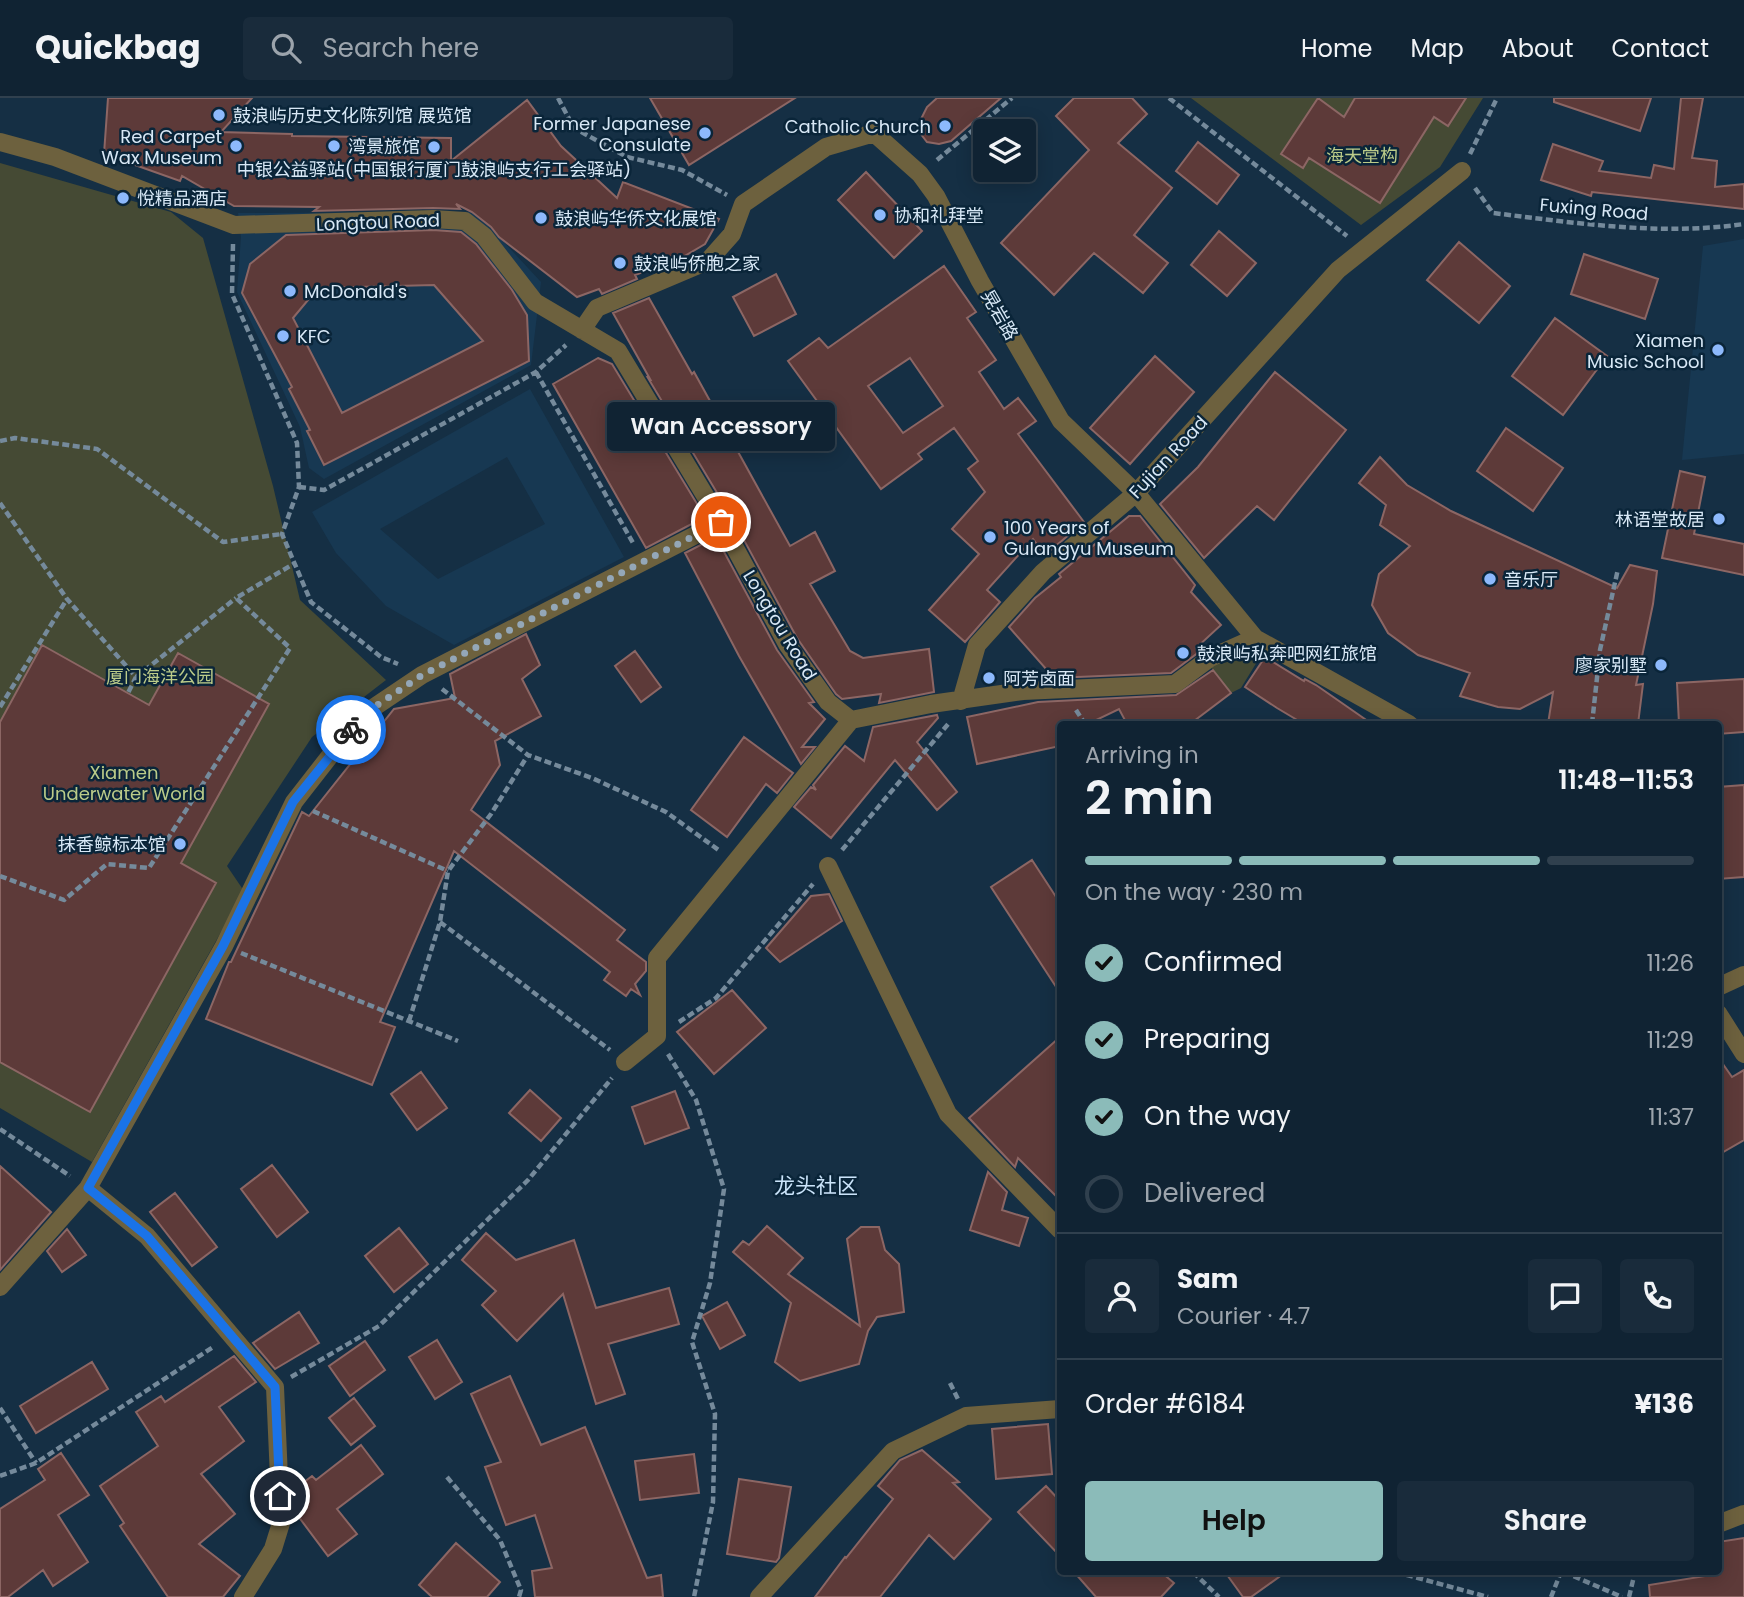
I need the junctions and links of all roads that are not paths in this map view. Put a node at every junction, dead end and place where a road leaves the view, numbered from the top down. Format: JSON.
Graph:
{"nodes":[{"id":1,"x":0,"y":142,"type":"edge"},
{"id":2,"x":1462,"y":171,"type":"road end"},
{"id":3,"x":582,"y":331,"type":"junction"},
{"id":4,"x":1136,"y":494,"type":"junction"},
{"id":5,"x":721,"y":522,"type":"junction"},
{"id":6,"x":1255,"y":638,"type":"junction"},
{"id":7,"x":961,"y":701,"type":"junction"},
{"id":8,"x":851,"y":720,"type":"junction"},
{"id":9,"x":1404,"y":721,"type":"edge"},
{"id":10,"x":828,"y":866,"type":"dead end"},
{"id":11,"x":1744,"y":975,"type":"edge"},
{"id":12,"x":1722,"y":985,"type":"edge"},
{"id":13,"x":1722,"y":1019,"type":"edge"},
{"id":14,"x":1744,"y":1054,"type":"edge"},
{"id":15,"x":625,"y":1062,"type":"road end"},
{"id":16,"x":88,"y":1188,"type":"junction"},
{"id":17,"x":1057,"y":1227,"type":"edge"},
{"id":18,"x":0,"y":1287,"type":"edge"},
{"id":19,"x":1057,"y":1409,"type":"edge"},
{"id":20,"x":1744,"y":1514,"type":"edge"},
{"id":21,"x":1722,"y":1522,"type":"edge"},
{"id":22,"x":243,"y":1597,"type":"edge"},
{"id":23,"x":759,"y":1597,"type":"edge"}],
"edges":[{"from":1,"to":3,"type":"street","name":"Longtou Road"},
{"from":2,"to":4,"type":"street","name":"Fujian Road"},
{"from":3,"to":4,"type":"street","name":"晃岩路"},
{"from":3,"to":5,"type":"street","name":"Longtou Road"},
{"from":4,"to":6,"type":"street","name":"晃岩路"},
{"from":4,"to":7,"type":"street","name":"Fujian Road"},
{"from":5,"to":8,"type":"street","name":"Longtou Road"},
{"from":5,"to":16,"type":"street"},
{"from":6,"to":7,"type":"street"},
{"from":6,"to":9,"type":"street","name":"晃岩路"},
{"from":7,"to":8,"type":"street"},
{"from":8,"to":15,"type":"street"},
{"from":10,"to":17,"type":"street"},
{"from":11,"to":12,"type":"street"},
{"from":13,"to":14,"type":"street"},
{"from":16,"to":18,"type":"street"},
{"from":16,"to":22,"type":"street"},
{"from":19,"to":23,"type":"street"},
{"from":20,"to":21,"type":"street"}]}
